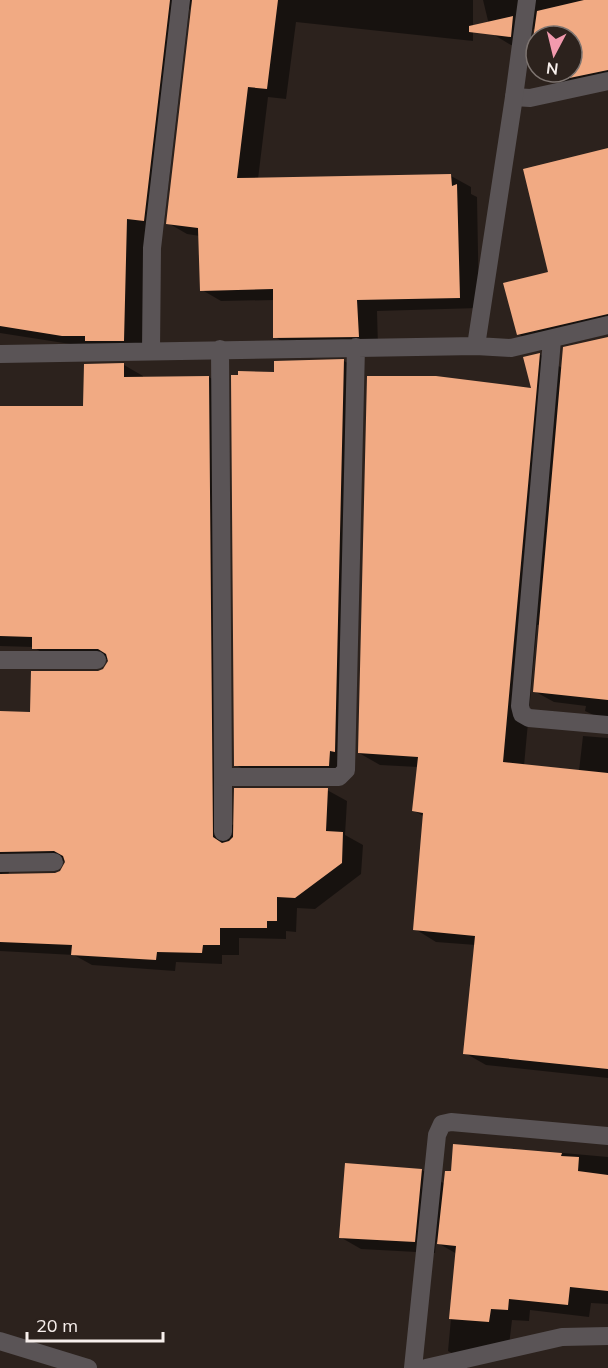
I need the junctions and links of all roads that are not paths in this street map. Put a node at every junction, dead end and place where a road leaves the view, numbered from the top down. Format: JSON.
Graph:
{"nodes":[{"id":1,"x":181,"y":0,"type":"edge"},
{"id":2,"x":527,"y":0,"type":"edge"},
{"id":3,"x":608,"y":81,"type":"edge"},
{"id":4,"x":514,"y":97,"type":"junction"},
{"id":5,"x":608,"y":325,"type":"edge"},
{"id":6,"x":552,"y":340,"type":"junction"},
{"id":7,"x":476,"y":346,"type":"junction"},
{"id":8,"x":356,"y":347,"type":"junction"},
{"id":9,"x":220,"y":349,"type":"junction"},
{"id":10,"x":151,"y":351,"type":"junction"},
{"id":11,"x":0,"y":354,"type":"edge"},
{"id":12,"x":0,"y":660,"type":"edge"},
{"id":13,"x":97,"y":660,"type":"dead end"},
{"id":14,"x":608,"y":725,"type":"edge"},
{"id":15,"x":223,"y":777,"type":"junction"},
{"id":16,"x":223,"y":832,"type":"dead end"},
{"id":17,"x":54,"y":862,"type":"dead end"},
{"id":18,"x":0,"y":863,"type":"edge"},
{"id":19,"x":608,"y":1136,"type":"edge"},
{"id":20,"x":608,"y":1336,"type":"edge"},
{"id":21,"x":0,"y":1341,"type":"edge"},
{"id":22,"x":88,"y":1368,"type":"edge"},
{"id":23,"x":413,"y":1368,"type":"edge"},
{"id":24,"x":426,"y":1368,"type":"edge"}],
"edges":[{"from":1,"to":10,"type":"street"},
{"from":2,"to":4,"type":"street"},
{"from":3,"to":4,"type":"street"},
{"from":4,"to":7,"type":"street"},
{"from":5,"to":6,"type":"street"},
{"from":6,"to":7,"type":"street"},
{"from":6,"to":14,"type":"street"},
{"from":7,"to":8,"type":"street"},
{"from":8,"to":9,"type":"street"},
{"from":8,"to":15,"type":"street"},
{"from":9,"to":10,"type":"street"},
{"from":9,"to":15,"type":"street"},
{"from":10,"to":11,"type":"street"},
{"from":12,"to":13,"type":"street"},
{"from":15,"to":16,"type":"street"},
{"from":17,"to":18,"type":"street"},
{"from":19,"to":23,"type":"street"},
{"from":20,"to":24,"type":"street"},
{"from":21,"to":22,"type":"street"}]}
